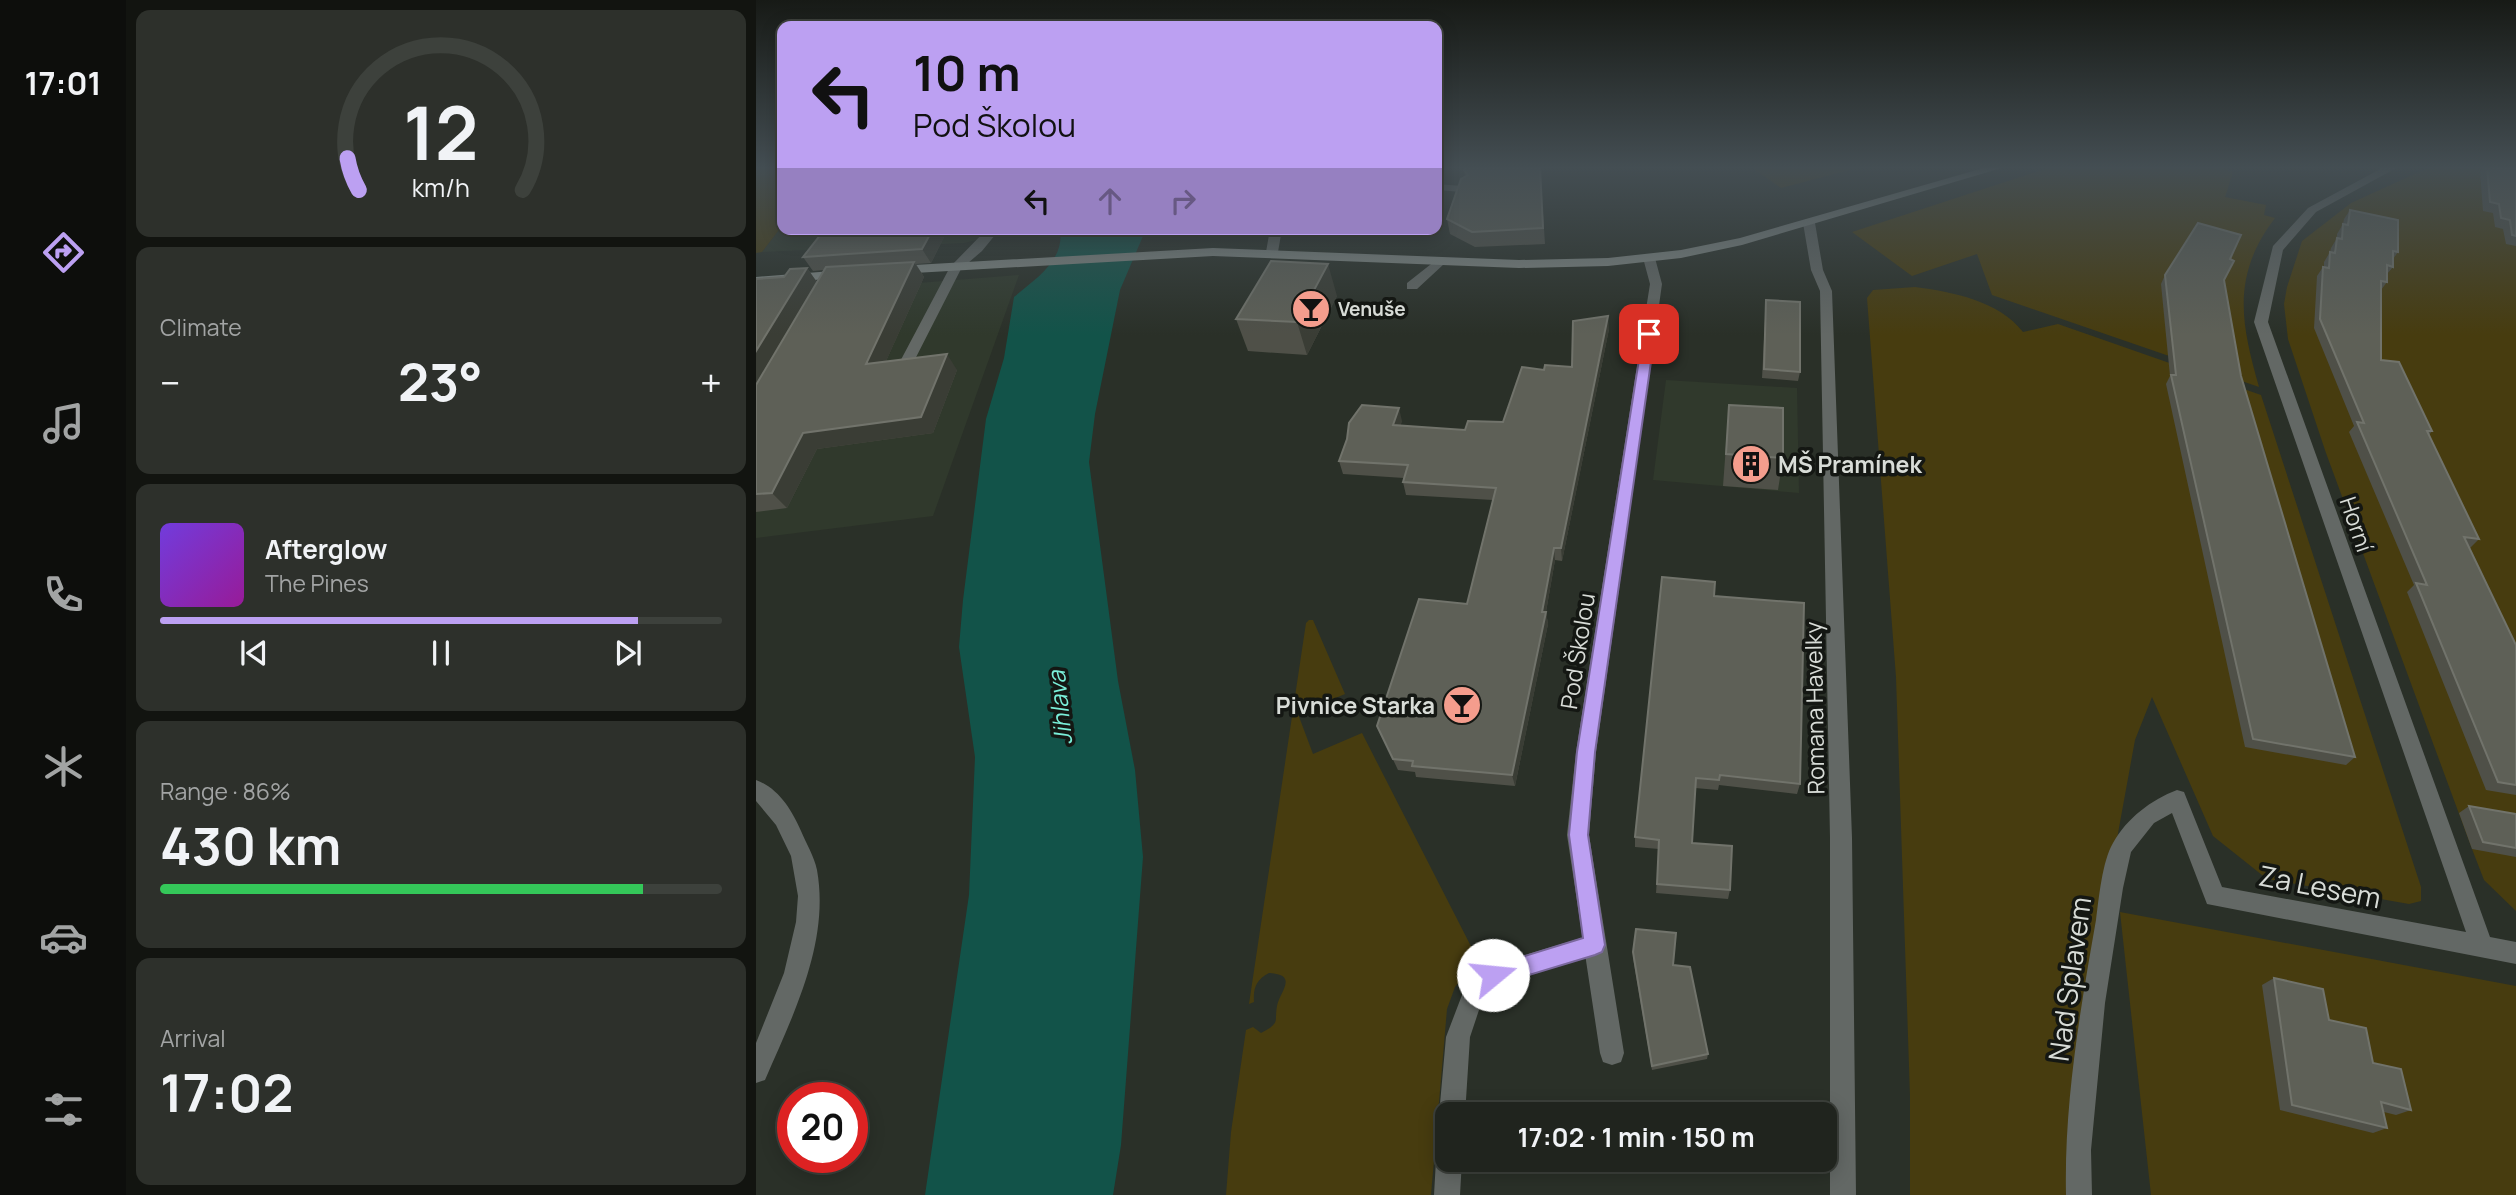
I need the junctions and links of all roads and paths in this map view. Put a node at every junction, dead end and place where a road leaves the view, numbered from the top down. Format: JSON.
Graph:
{"nodes":[{"id":1,"x":1809,"y":223,"type":"joint"},
{"id":2,"x":2301,"y":223,"type":"edge"},
{"id":3,"x":989,"y":235,"type":"edge"},
{"id":4,"x":1275,"y":235,"type":"edge"},
{"id":5,"x":1272,"y":252,"type":"junction"},
{"id":6,"x":1649,"y":258,"type":"junction"},
{"id":7,"x":1440,"y":261,"type":"junction"},
{"id":8,"x":956,"y":267,"type":"junction"},
{"id":9,"x":887,"y":271,"type":"edge"},
{"id":10,"x":860,"y":273,"type":"edge"},
{"id":11,"x":756,"y":281,"type":"edge"},
{"id":12,"x":1412,"y":286,"type":"dead end"},
{"id":13,"x":902,"y":371,"type":"edge"},
{"id":14,"x":756,"y":789,"type":"edge"},
{"id":15,"x":2177,"y":799,"type":"joint"},
{"id":16,"x":1595,"y":945,"type":"junction"},
{"id":17,"x":2482,"y":946,"type":"junction"},
{"id":18,"x":2516,"y":953,"type":"edge"},
{"id":19,"x":1612,"y":1053,"type":"dead end"},
{"id":20,"x":756,"y":1071,"type":"edge"},
{"id":21,"x":1453,"y":1102,"type":"edge"},
{"id":22,"x":1448,"y":1172,"type":"edge"},
{"id":23,"x":1447,"y":1195,"type":"edge"},
{"id":24,"x":1843,"y":1195,"type":"edge"},
{"id":25,"x":2079,"y":1195,"type":"edge"}],
"edges":[{"from":1,"to":6,"type":"main road"},
{"from":1,"to":24,"type":"street","name":"Romana Havelky"},
{"from":2,"to":17,"type":"street","name":"Horní"},
{"from":3,"to":8,"type":"street"},
{"from":4,"to":5,"type":"street"},
{"from":5,"to":7,"type":"main road"},
{"from":5,"to":8,"type":"main road"},
{"from":6,"to":7,"type":"main road"},
{"from":6,"to":16,"type":"street","name":"Pod Školou"},
{"from":7,"to":12,"type":"street"},
{"from":8,"to":9,"type":"main road"},
{"from":8,"to":13,"type":"street"},
{"from":10,"to":11,"type":"main road"},
{"from":14,"to":20,"type":"street"},
{"from":15,"to":17,"type":"street","name":"Za Lesem"},
{"from":15,"to":25,"type":"street","name":"Nad Splavem"},
{"from":16,"to":19,"type":"street","name":"Pod Školou"},
{"from":16,"to":21,"type":"street"},
{"from":17,"to":18,"type":"street","name":"Za Lesem"},
{"from":22,"to":23,"type":"street"}]}
